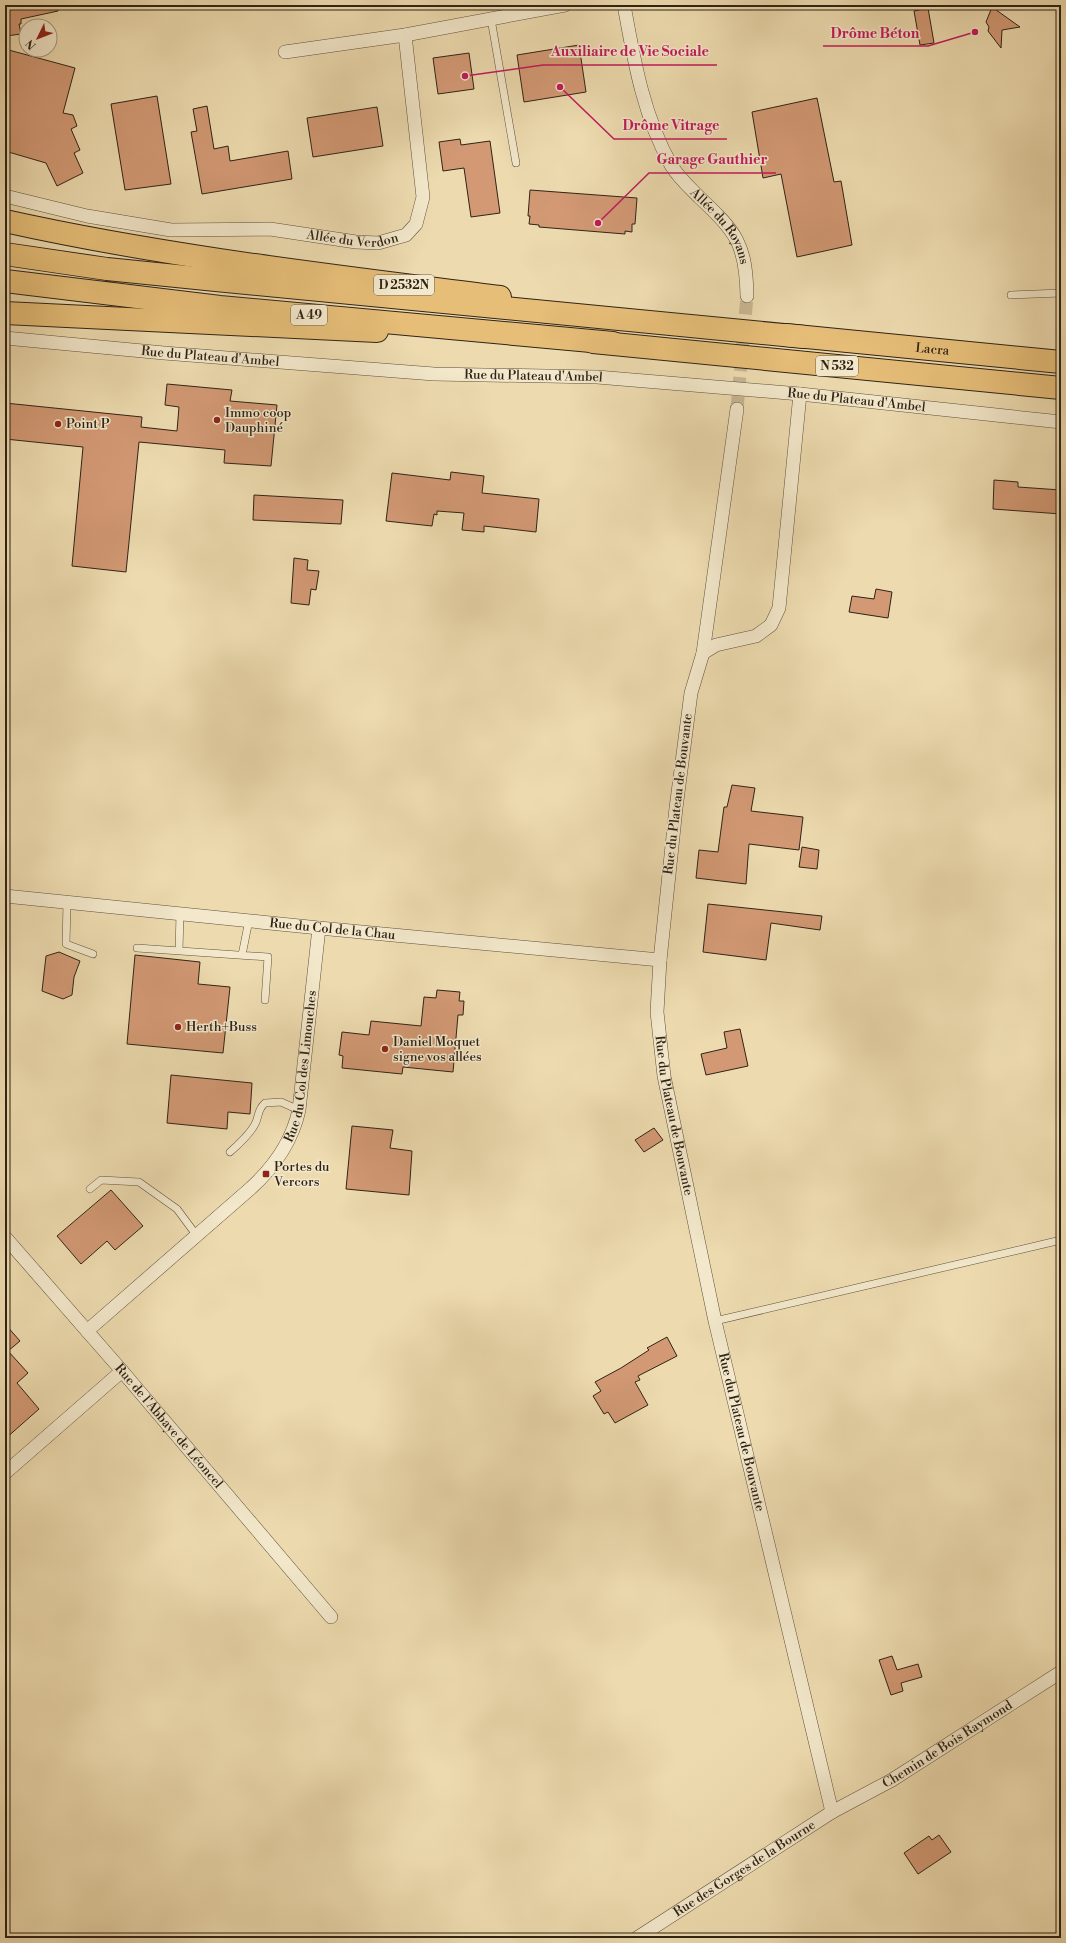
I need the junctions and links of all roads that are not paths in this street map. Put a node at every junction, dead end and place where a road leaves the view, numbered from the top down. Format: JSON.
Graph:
{"nodes":[{"id":1,"x":565,"y":5,"type":"edge"},
{"id":2,"x":624,"y":5,"type":"edge"},
{"id":3,"x":491,"y":19,"type":"junction"},
{"id":4,"x":405,"y":35,"type":"junction"},
{"id":5,"x":286,"y":52,"type":"dead end"},
{"id":6,"x":516,"y":163,"type":"dead end"},
{"id":7,"x":5,"y":196,"type":"edge"},
{"id":8,"x":5,"y":221,"type":"edge"},
{"id":9,"x":5,"y":254,"type":"edge"},
{"id":10,"x":5,"y":281,"type":"edge"},
{"id":11,"x":1061,"y":293,"type":"edge"},
{"id":12,"x":1011,"y":295,"type":"dead end"},
{"id":13,"x":747,"y":296,"type":"tunnel mouth"},
{"id":14,"x":5,"y":313,"type":"edge"},
{"id":15,"x":804,"y":337,"type":"junction"},
{"id":16,"x":5,"y":338,"type":"edge"},
{"id":17,"x":613,"y":343,"type":"junction"},
{"id":18,"x":1061,"y":362,"type":"edge"},
{"id":19,"x":1061,"y":388,"type":"edge"},
{"id":20,"x":800,"y":394,"type":"junction"},
{"id":21,"x":737,"y":408,"type":"tunnel mouth"},
{"id":22,"x":1061,"y":422,"type":"edge"},
{"id":23,"x":703,"y":653,"type":"junction"},
{"id":24,"x":5,"y":896,"type":"edge"},
{"id":25,"x":66,"y":903,"type":"junction"},
{"id":26,"x":180,"y":914,"type":"junction"},
{"id":27,"x":249,"y":920,"type":"junction"},
{"id":28,"x":319,"y":928,"type":"junction"},
{"id":29,"x":137,"y":948,"type":"dead end"},
{"id":30,"x":179,"y":951,"type":"junction"},
{"id":31,"x":93,"y":954,"type":"dead end"},
{"id":32,"x":242,"y":955,"type":"junction"},
{"id":33,"x":660,"y":960,"type":"junction"},
{"id":34,"x":265,"y":1000,"type":"dead end"},
{"id":35,"x":299,"y":1110,"type":"junction"},
{"id":36,"x":230,"y":1152,"type":"dead end"},
{"id":37,"x":90,"y":1189,"type":"dead end"},
{"id":38,"x":197,"y":1236,"type":"junction"},
{"id":39,"x":5,"y":1237,"type":"edge"},
{"id":40,"x":1061,"y":1240,"type":"edge"},
{"id":41,"x":715,"y":1321,"type":"junction"},
{"id":42,"x":87,"y":1332,"type":"junction"},
{"id":43,"x":122,"y":1371,"type":"junction"},
{"id":44,"x":5,"y":1473,"type":"edge"},
{"id":45,"x":331,"y":1617,"type":"dead end"},
{"id":46,"x":1061,"y":1672,"type":"edge"},
{"id":47,"x":832,"y":1812,"type":"junction"},
{"id":48,"x":637,"y":1938,"type":"edge"}],
"edges":[{"from":1,"to":3,"type":"street"},
{"from":2,"to":13,"type":"street","name":"Allée du Royans"},
{"from":3,"to":4,"type":"street"},
{"from":3,"to":6,"type":"lane"},
{"from":4,"to":5,"type":"street"},
{"from":4,"to":7,"type":"street","name":"Allée du Verdon"},
{"from":8,"to":15,"type":"highway","number":"D 2532N"},
{"from":9,"to":15,"type":"highway","number":"A 49"},
{"from":10,"to":17,"type":"highway","number":"A 49"},
{"from":11,"to":12,"type":"lane"},
{"from":14,"to":17,"type":"highway"},
{"from":15,"to":18,"type":"highway","name":"Lacra","number":"N 532"},
{"from":16,"to":20,"type":"street","name":"Rue du Plateau d'Ambel"},
{"from":17,"to":19,"type":"highway","number":"N 532"},
{"from":20,"to":22,"type":"street","name":"Rue du Plateau d'Ambel"},
{"from":20,"to":23,"type":"street"},
{"from":21,"to":23,"type":"street","name":"Rue du Plateau de Bouvante"},
{"from":23,"to":33,"type":"street","name":"Rue du Plateau de Bouvante"},
{"from":24,"to":25,"type":"street","name":"Rue du Col de la Chau"},
{"from":25,"to":26,"type":"street","name":"Rue du Col de la Chau"},
{"from":25,"to":31,"type":"lane"},
{"from":26,"to":27,"type":"street","name":"Rue du Col de la Chau"},
{"from":26,"to":30,"type":"lane"},
{"from":27,"to":28,"type":"street","name":"Rue du Col de la Chau"},
{"from":27,"to":32,"type":"lane"},
{"from":28,"to":33,"type":"street","name":"Rue du Col de la Chau"},
{"from":28,"to":35,"type":"street","name":"Rue du Col des Limouches"},
{"from":29,"to":30,"type":"lane"},
{"from":30,"to":32,"type":"lane"},
{"from":32,"to":34,"type":"lane"},
{"from":33,"to":41,"type":"street","name":"Rue du Plateau de Bouvante"},
{"from":35,"to":36,"type":"lane"},
{"from":35,"to":38,"type":"street","name":"Rue du Col des Limouches"},
{"from":37,"to":38,"type":"lane"},
{"from":38,"to":42,"type":"street","name":"Rue du Col des Limouches"},
{"from":39,"to":42,"type":"street","name":"Rue de l'Abbaye de Léoncel"},
{"from":40,"to":41,"type":"lane"},
{"from":41,"to":47,"type":"street","name":"Rue du Plateau de Bouvante"},
{"from":42,"to":43,"type":"street","name":"Rue de l'Abbaye de Léoncel"},
{"from":43,"to":44,"type":"street"},
{"from":43,"to":45,"type":"street","name":"Rue de l'Abbaye de Léoncel"},
{"from":46,"to":47,"type":"street","name":"Chemin de Bois Raymond"},
{"from":47,"to":48,"type":"street","name":"Rue des Gorges de la Bourne"}]}
